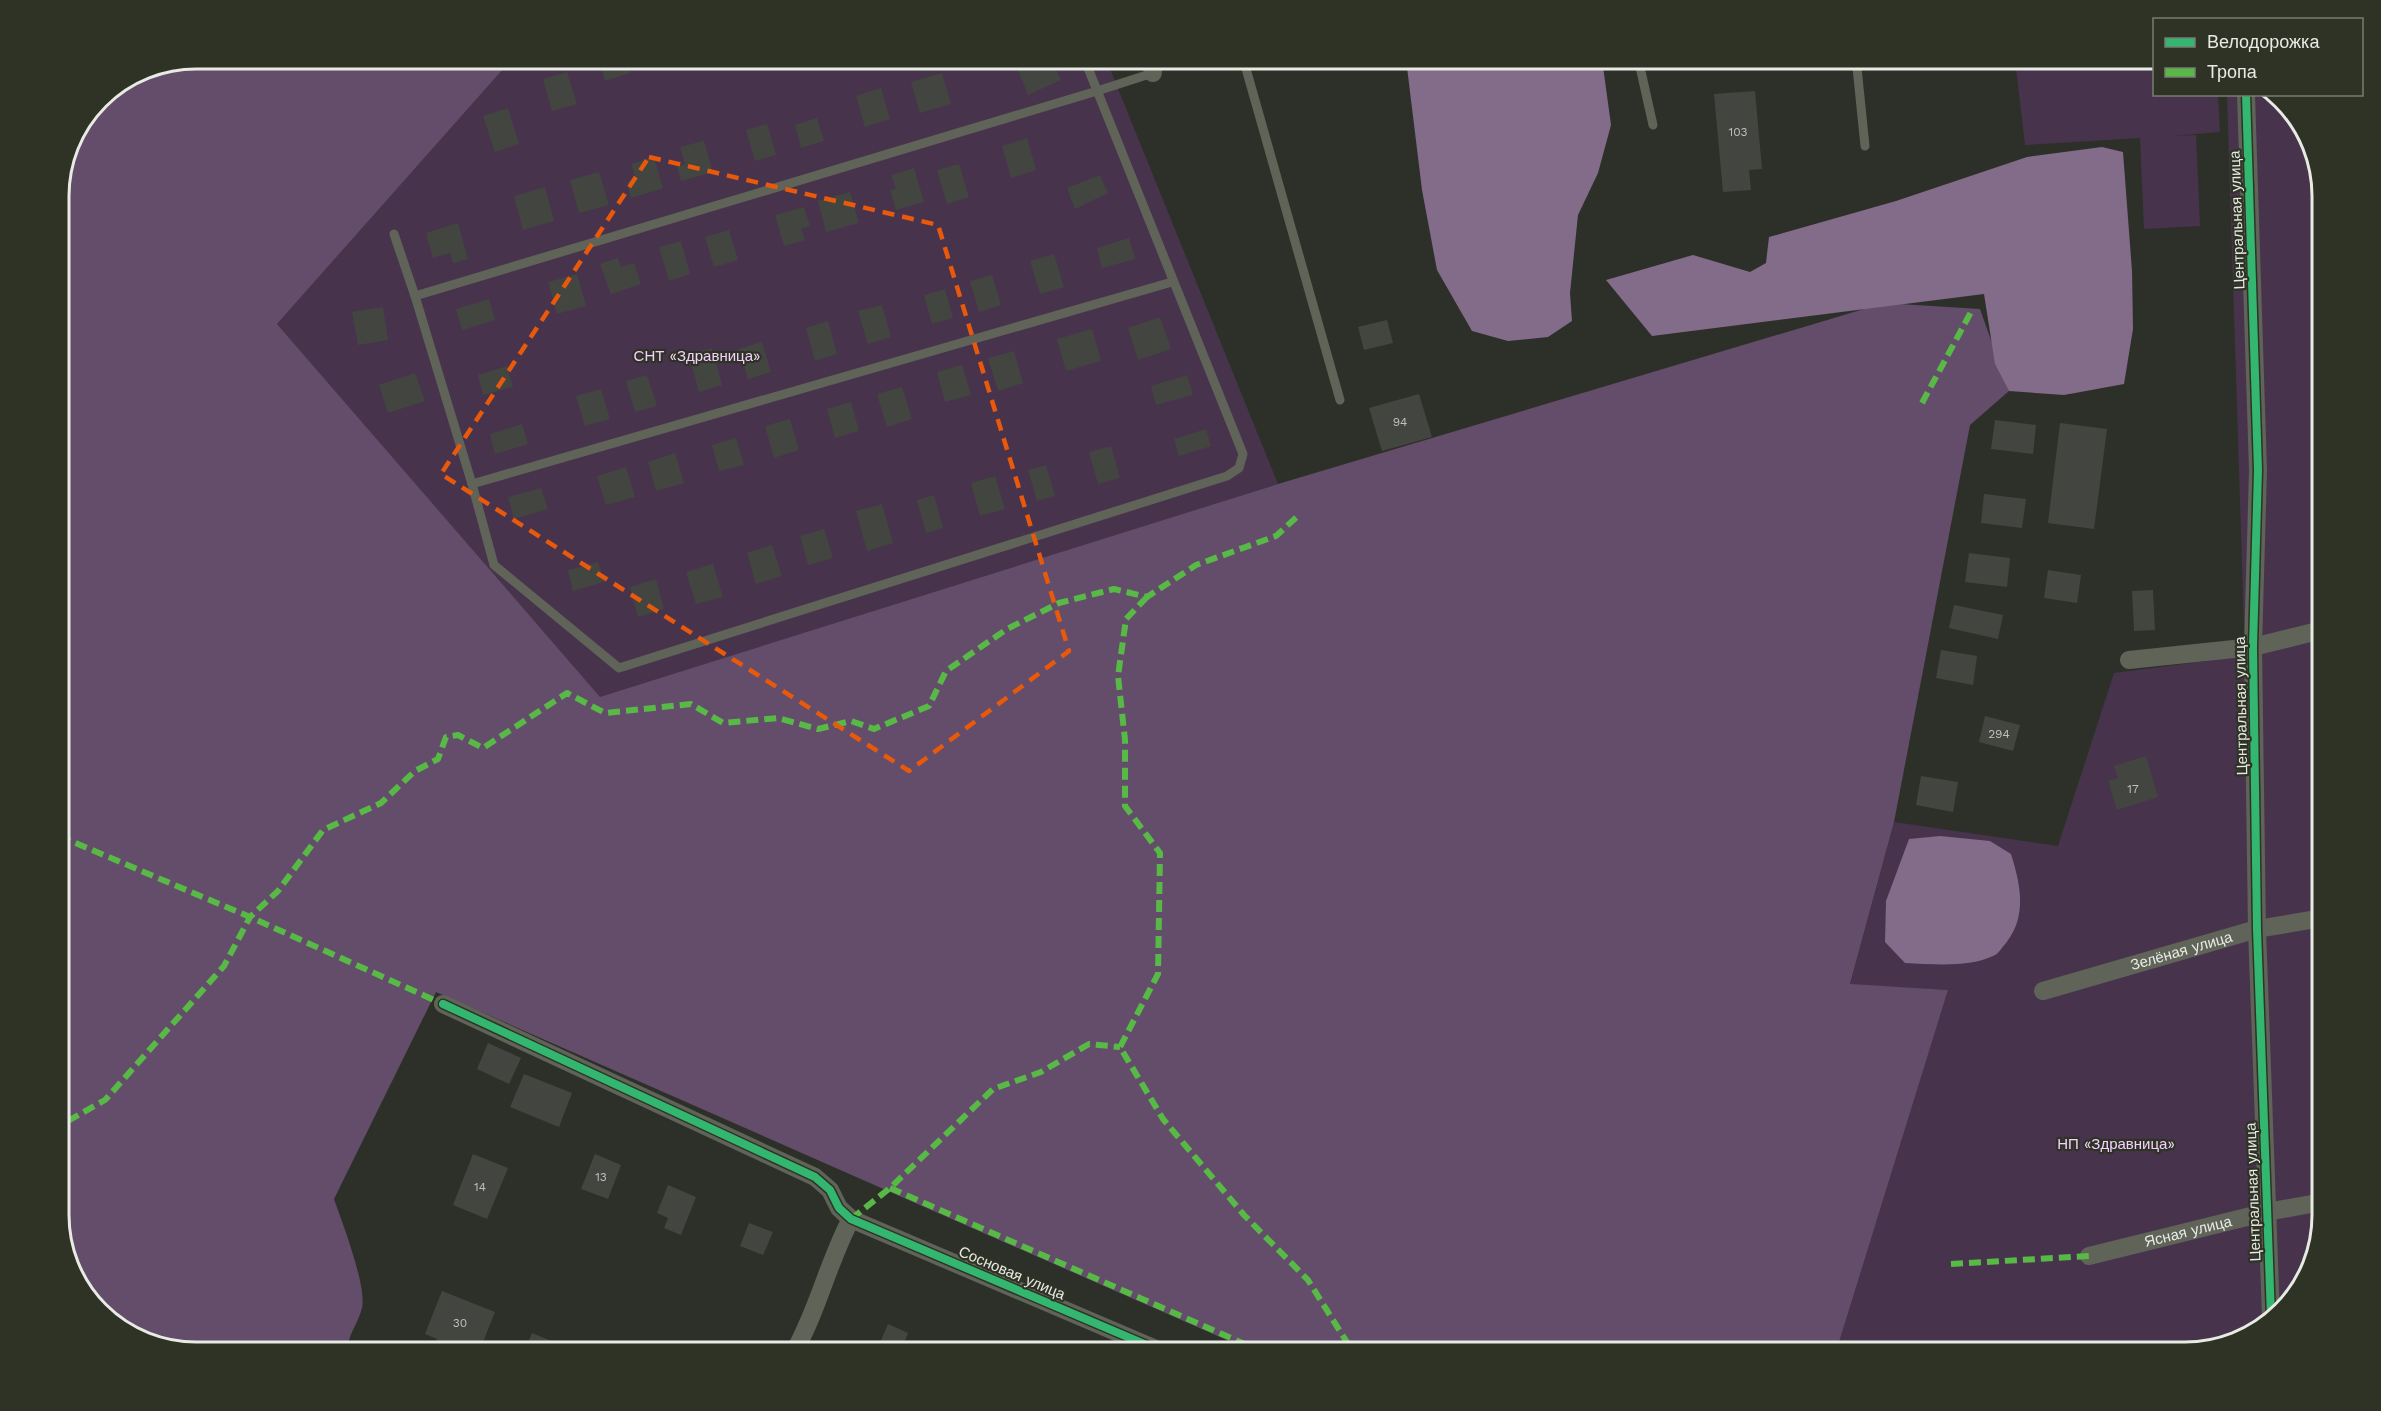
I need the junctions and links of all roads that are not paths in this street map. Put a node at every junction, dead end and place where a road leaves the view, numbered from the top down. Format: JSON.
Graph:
{"nodes":[{"id":1,"x":1088,"y":69,"type":"edge"},
{"id":2,"x":1145,"y":69,"type":"edge"},
{"id":3,"x":1246,"y":69,"type":"edge"},
{"id":4,"x":1640,"y":69,"type":"edge"},
{"id":5,"x":1857,"y":69,"type":"edge"},
{"id":6,"x":1097,"y":91,"type":"junction"},
{"id":7,"x":2246,"y":96,"type":"edge"},
{"id":8,"x":1653,"y":125,"type":"dead end"},
{"id":9,"x":1864,"y":146,"type":"dead end"},
{"id":10,"x":394,"y":234,"type":"dead end"},
{"id":11,"x":1172,"y":282,"type":"junction"},
{"id":12,"x":415,"y":296,"type":"junction"},
{"id":13,"x":1340,"y":400,"type":"dead end"},
{"id":14,"x":472,"y":484,"type":"junction"},
{"id":15,"x":2312,"y":632,"type":"edge"},
{"id":16,"x":2253,"y":647,"type":"junction"},
{"id":17,"x":2129,"y":660,"type":"dead end"},
{"id":18,"x":2312,"y":920,"type":"edge"},
{"id":19,"x":2257,"y":929,"type":"junction"},
{"id":20,"x":2043,"y":991,"type":"dead end"},
{"id":21,"x":443,"y":1004,"type":"dead end"},
{"id":22,"x":2312,"y":1204,"type":"edge"},
{"id":23,"x":2267,"y":1212,"type":"junction"},
{"id":24,"x":851,"y":1219,"type":"junction"},
{"id":25,"x":2089,"y":1256,"type":"dead end"},
{"id":26,"x":2271,"y":1309,"type":"edge"},
{"id":27,"x":800,"y":1342,"type":"edge"},
{"id":28,"x":1137,"y":1342,"type":"edge"}],
"edges":[{"from":1,"to":6,"type":"lane"},
{"from":2,"to":6,"type":"lane"},
{"from":3,"to":13,"type":"lane"},
{"from":4,"to":8,"type":"lane"},
{"from":5,"to":9,"type":"lane"},
{"from":6,"to":11,"type":"lane"},
{"from":6,"to":12,"type":"lane"},
{"from":7,"to":16,"type":"street","name":"Центральная улица"},
{"from":10,"to":12,"type":"lane"},
{"from":11,"to":14,"type":"lane"},
{"from":11,"to":14,"type":"lane"},
{"from":12,"to":14,"type":"lane"},
{"from":15,"to":16,"type":"street"},
{"from":16,"to":17,"type":"street"},
{"from":16,"to":19,"type":"street","name":"Центральная улица"},
{"from":18,"to":19,"type":"street","name":"Зелёная улица"},
{"from":19,"to":20,"type":"street","name":"Зелёная улица"},
{"from":19,"to":23,"type":"street","name":"Центральная улица"},
{"from":21,"to":24,"type":"street"},
{"from":22,"to":23,"type":"street","name":"Ясная улица"},
{"from":23,"to":25,"type":"street","name":"Ясная улица"},
{"from":23,"to":26,"type":"street","name":"Центральная улица"},
{"from":24,"to":27,"type":"street"},
{"from":24,"to":28,"type":"street","name":"Сосновая улица"}]}
